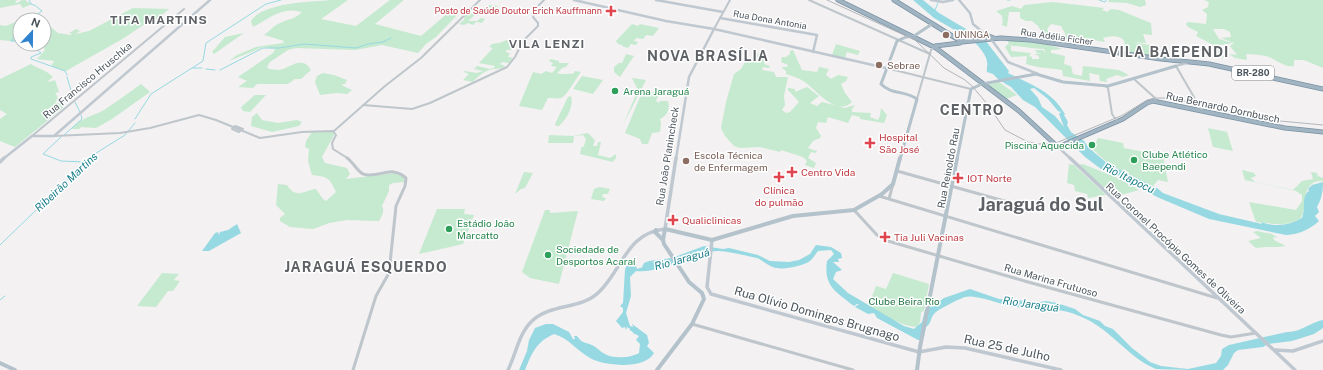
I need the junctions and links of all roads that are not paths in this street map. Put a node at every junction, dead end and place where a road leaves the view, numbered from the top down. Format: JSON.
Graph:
{"nodes":[{"id":1,"x":210,"y":0,"type":"edge"},
{"id":2,"x":480,"y":0,"type":"edge"},
{"id":3,"x":544,"y":0,"type":"edge"},
{"id":4,"x":574,"y":0,"type":"edge"},
{"id":5,"x":656,"y":0,"type":"edge"},
{"id":6,"x":730,"y":0,"type":"edge"},
{"id":7,"x":809,"y":0,"type":"edge"},
{"id":8,"x":838,"y":0,"type":"edge"},
{"id":9,"x":894,"y":0,"type":"edge"},
{"id":10,"x":932,"y":0,"type":"edge"},
{"id":11,"x":953,"y":0,"type":"edge"},
{"id":12,"x":958,"y":0,"type":"edge"},
{"id":13,"x":184,"y":9,"type":"dead end"},
{"id":14,"x":722,"y":14,"type":"junction"},
{"id":15,"x":720,"y":18,"type":"junction"},
{"id":16,"x":727,"y":19,"type":"junction"},
{"id":17,"x":932,"y":24,"type":"junction"},
{"id":18,"x":714,"y":29,"type":"junction"},
{"id":19,"x":910,"y":34,"type":"junction"},
{"id":20,"x":986,"y":35,"type":"junction"},
{"id":21,"x":914,"y":36,"type":"junction"},
{"id":22,"x":906,"y":37,"type":"junction"},
{"id":23,"x":1001,"y":38,"type":"junction"},
{"id":24,"x":989,"y":39,"type":"junction"},
{"id":25,"x":898,"y":40,"type":"junction"},
{"id":26,"x":961,"y":41,"type":"junction"},
{"id":27,"x":994,"y":43,"type":"junction"},
{"id":28,"x":935,"y":47,"type":"junction"},
{"id":29,"x":813,"y":52,"type":"junction"},
{"id":30,"x":930,"y":54,"type":"junction"},
{"id":31,"x":1161,"y":58,"type":"junction"},
{"id":32,"x":1196,"y":62,"type":"junction"},
{"id":33,"x":1176,"y":66,"type":"junction"},
{"id":34,"x":886,"y":68,"type":"junction"},
{"id":35,"x":1039,"y":75,"type":"junction"},
{"id":36,"x":923,"y":77,"type":"junction"},
{"id":37,"x":1134,"y":79,"type":"junction"},
{"id":38,"x":984,"y":84,"type":"junction"},
{"id":39,"x":1105,"y":86,"type":"junction"},
{"id":40,"x":971,"y":88,"type":"junction"},
{"id":41,"x":1323,"y":89,"type":"edge"},
{"id":42,"x":917,"y":99,"type":"junction"},
{"id":43,"x":1155,"y":101,"type":"junction"},
{"id":44,"x":363,"y":105,"type":"junction"},
{"id":45,"x":1202,"y":111,"type":"junction"},
{"id":46,"x":1114,"y":120,"type":"junction"},
{"id":47,"x":333,"y":131,"type":"junction"},
{"id":48,"x":1323,"y":132,"type":"edge"},
{"id":49,"x":32,"y":136,"type":"junction"},
{"id":50,"x":54,"y":136,"type":"junction"},
{"id":51,"x":1058,"y":147,"type":"junction"},
{"id":52,"x":0,"y":162,"type":"edge"},
{"id":53,"x":897,"y":171,"type":"junction"},
{"id":54,"x":893,"y":184,"type":"junction"},
{"id":55,"x":952,"y":186,"type":"junction"},
{"id":56,"x":879,"y":196,"type":"junction"},
{"id":57,"x":889,"y":199,"type":"junction"},
{"id":58,"x":1008,"y":202,"type":"dead end"},
{"id":59,"x":854,"y":210,"type":"junction"},
{"id":60,"x":946,"y":216,"type":"junction"},
{"id":61,"x":665,"y":229,"type":"junction"},
{"id":62,"x":656,"y":230,"type":"junction"},
{"id":63,"x":663,"y":240,"type":"junction"},
{"id":64,"x":712,"y":240,"type":"junction"},
{"id":65,"x":938,"y":256,"type":"junction"},
{"id":66,"x":707,"y":287,"type":"junction"},
{"id":67,"x":698,"y":290,"type":"junction"},
{"id":68,"x":1211,"y":291,"type":"junction"},
{"id":69,"x":711,"y":294,"type":"junction"},
{"id":70,"x":1205,"y":294,"type":"junction"},
{"id":71,"x":1219,"y":298,"type":"junction"},
{"id":72,"x":704,"y":299,"type":"junction"},
{"id":73,"x":692,"y":324,"type":"junction"},
{"id":74,"x":1257,"y":334,"type":"junction"},
{"id":75,"x":1323,"y":341,"type":"edge"},
{"id":76,"x":1273,"y":349,"type":"junction"},
{"id":77,"x":919,"y":352,"type":"junction"},
{"id":78,"x":1283,"y":352,"type":"junction"},
{"id":79,"x":1284,"y":360,"type":"junction"},
{"id":80,"x":0,"y":364,"type":"edge"},
{"id":81,"x":15,"y":370,"type":"edge"},
{"id":82,"x":353,"y":370,"type":"edge"},
{"id":83,"x":508,"y":370,"type":"edge"},
{"id":84,"x":657,"y":370,"type":"edge"},
{"id":85,"x":853,"y":370,"type":"edge"},
{"id":86,"x":917,"y":370,"type":"edge"},
{"id":87,"x":1061,"y":370,"type":"edge"},
{"id":88,"x":1295,"y":370,"type":"edge"}],
"edges":[{"from":1,"to":50,"type":"main road"},
{"from":2,"to":44,"type":"street"},
{"from":3,"to":44,"type":"street"},
{"from":4,"to":18,"type":"main road"},
{"from":5,"to":14,"type":"main road","name":"Rua Dona Antonia"},
{"from":6,"to":14,"type":"street","name":"Rua João Planincheck"},
{"from":7,"to":25,"type":"street"},
{"from":8,"to":19,"type":"highway","name":"Rua Coronel Procópio Gomes de Oliveira"},
{"from":9,"to":17,"type":"highway"},
{"from":10,"to":11,"type":"main road"},
{"from":12,"to":20,"type":"main road"},
{"from":13,"to":49,"type":"street","name":"Rua Francisco Hruschka"},
{"from":14,"to":15,"type":"street","name":"Rua João Planincheck"},
{"from":14,"to":16,"type":"main road","name":"Rua Dona Antonia"},
{"from":15,"to":16,"type":"main road"},
{"from":15,"to":18,"type":"street","name":"Rua João Planincheck"},
{"from":16,"to":29,"type":"main road","name":"Rua Dona Antonia"},
{"from":17,"to":21,"type":"main road"},
{"from":17,"to":26,"type":"highway"},
{"from":18,"to":29,"type":"main road"},
{"from":18,"to":61,"type":"main road","name":"Rua João Planincheck"},
{"from":19,"to":21,"type":"highway","name":"Rua Coronel Procópio Gomes de Oliveira"},
{"from":19,"to":22,"type":"main road"},
{"from":20,"to":23,"type":"highway"},
{"from":20,"to":24,"type":"main road"},
{"from":21,"to":22,"type":"main road"},
{"from":21,"to":28,"type":"highway","name":"Rua Coronel Procópio Gomes de Oliveira"},
{"from":22,"to":25,"type":"main road"},
{"from":23,"to":24,"type":"highway","name":"Rua Adélia Ficher"},
{"from":23,"to":27,"type":"highway"},
{"from":23,"to":31,"type":"highway","name":"Rua Adélia Ficher"},
{"from":24,"to":26,"type":"highway","name":"Rua Adélia Ficher"},
{"from":24,"to":27,"type":"main road"},
{"from":25,"to":30,"type":"street"},
{"from":25,"to":34,"type":"main road"},
{"from":26,"to":28,"type":"highway"},
{"from":27,"to":35,"type":"main road"},
{"from":28,"to":30,"type":"street"},
{"from":28,"to":38,"type":"highway","name":"Rua Coronel Procópio Gomes de Oliveira"},
{"from":29,"to":34,"type":"main road"},
{"from":30,"to":36,"type":"street"},
{"from":31,"to":32,"type":"highway","name":"Rua Adélia Ficher"},
{"from":31,"to":33,"type":"main road"},
{"from":32,"to":33,"type":"street"},
{"from":32,"to":41,"type":"highway","number":"BR-280"},
{"from":33,"to":37,"type":"main road"},
{"from":33,"to":45,"type":"street"},
{"from":34,"to":36,"type":"street"},
{"from":34,"to":42,"type":"main road"},
{"from":35,"to":38,"type":"main road"},
{"from":35,"to":39,"type":"main road"},
{"from":36,"to":40,"type":"street"},
{"from":36,"to":42,"type":"street"},
{"from":37,"to":39,"type":"main road"},
{"from":37,"to":43,"type":"street"},
{"from":38,"to":40,"type":"main road"},
{"from":38,"to":51,"type":"highway","name":"Rua Coronel Procópio Gomes de Oliveira"},
{"from":39,"to":46,"type":"street"},
{"from":40,"to":55,"type":"main road","name":"Rua Reinoldo Rau"},
{"from":42,"to":53,"type":"main road"},
{"from":43,"to":45,"type":"highway","name":"Rua Bernardo Dornbusch"},
{"from":43,"to":46,"type":"highway","name":"Rua Bernardo Dornbusch"},
{"from":44,"to":47,"type":"street"},
{"from":45,"to":48,"type":"highway","name":"Rua Bernardo Dornbusch"},
{"from":46,"to":51,"type":"highway","name":"Rua Bernardo Dornbusch"},
{"from":47,"to":50,"type":"street"},
{"from":47,"to":82,"type":"street"},
{"from":49,"to":50,"type":"main road"},
{"from":49,"to":52,"type":"main road","name":"Rua Francisco Hruschka"},
{"from":51,"to":68,"type":"main road","name":"Rua Coronel Procópio Gomes de Oliveira"},
{"from":53,"to":54,"type":"main road"},
{"from":53,"to":55,"type":"street"},
{"from":54,"to":56,"type":"main road"},
{"from":54,"to":57,"type":"street"},
{"from":55,"to":58,"type":"street"},
{"from":55,"to":60,"type":"main road","name":"Rua Reinoldo Rau"},
{"from":56,"to":57,"type":"street"},
{"from":56,"to":59,"type":"main road"},
{"from":57,"to":60,"type":"street"},
{"from":59,"to":64,"type":"main road"},
{"from":59,"to":65,"type":"street","name":"Rua Marina Frutuoso"},
{"from":60,"to":65,"type":"main road","name":"Rua Reinoldo Rau"},
{"from":60,"to":70,"type":"street"},
{"from":61,"to":62,"type":"main road"},
{"from":61,"to":63,"type":"main road","name":"Rua João Planincheck"},
{"from":61,"to":64,"type":"main road"},
{"from":62,"to":63,"type":"main road"},
{"from":62,"to":83,"type":"main road"},
{"from":63,"to":67,"type":"main road"},
{"from":64,"to":66,"type":"main road"},
{"from":65,"to":74,"type":"street","name":"Rua Marina Frutuoso"},
{"from":65,"to":77,"type":"main road","name":"Rua Reinoldo Rau"},
{"from":66,"to":67,"type":"main road"},
{"from":66,"to":69,"type":"main road"},
{"from":67,"to":72,"type":"main road"},
{"from":68,"to":70,"type":"street"},
{"from":68,"to":71,"type":"main road","name":"Rua Coronel Procópio Gomes de Oliveira"},
{"from":69,"to":72,"type":"main road"},
{"from":69,"to":77,"type":"main road","name":"Rua Olívio Domingos Brugnago"},
{"from":70,"to":71,"type":"street"},
{"from":71,"to":74,"type":"main road","name":"Rua Coronel Procópio Gomes de Oliveira"},
{"from":72,"to":73,"type":"main road"},
{"from":73,"to":84,"type":"main road"},
{"from":73,"to":85,"type":"street"},
{"from":74,"to":76,"type":"main road","name":"Rua Coronel Procópio Gomes de Oliveira"},
{"from":75,"to":78,"type":"main road"},
{"from":76,"to":78,"type":"main road"},
{"from":76,"to":79,"type":"main road","name":"Rua Coronel Procópio Gomes de Oliveira"},
{"from":77,"to":86,"type":"main road"},
{"from":77,"to":87,"type":"main road","name":"Rua 25 de Julho"},
{"from":78,"to":79,"type":"main road"},
{"from":79,"to":88,"type":"main road","name":"Rua Coronel Procópio Gomes de Oliveira"},
{"from":80,"to":81,"type":"main road"}]}
